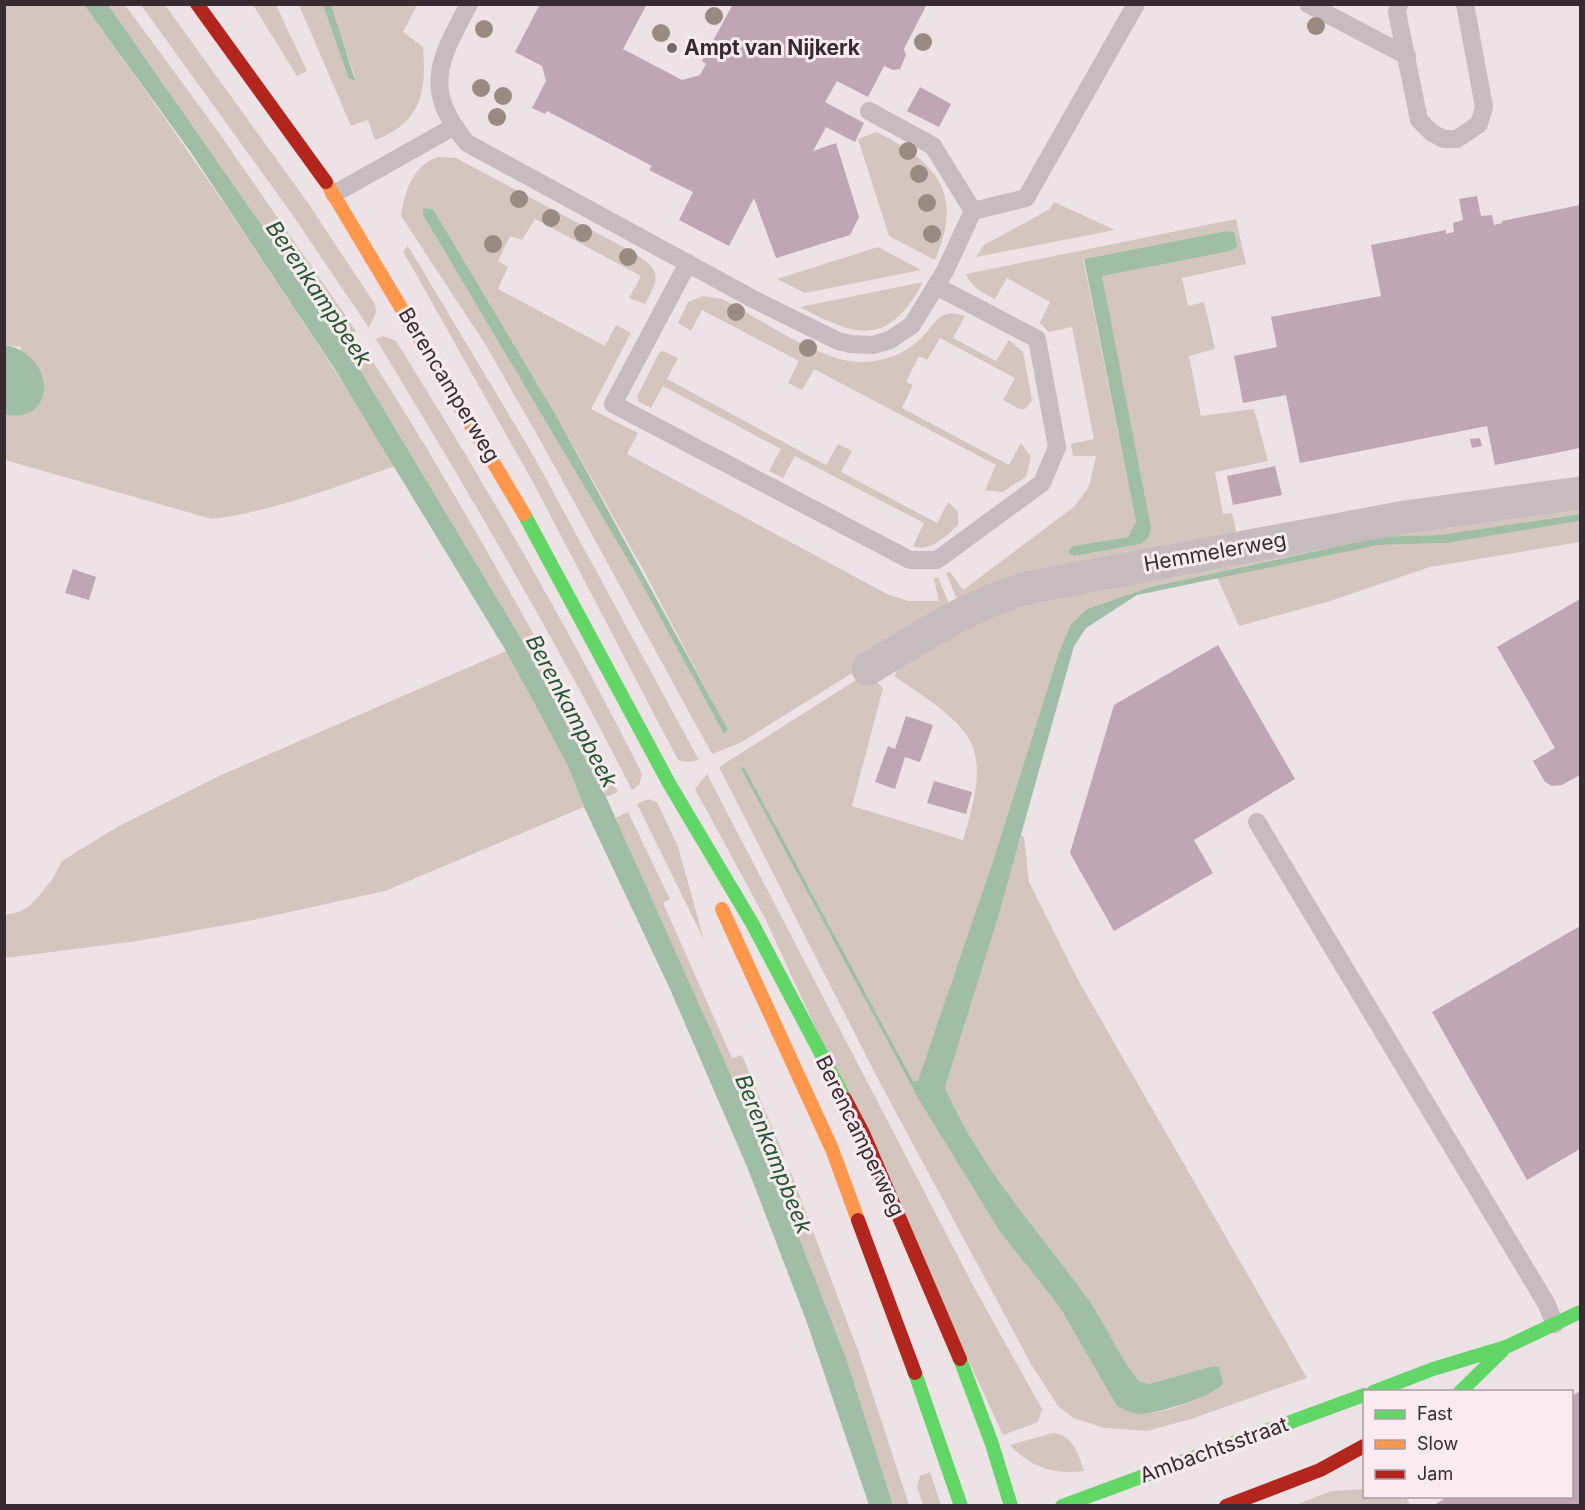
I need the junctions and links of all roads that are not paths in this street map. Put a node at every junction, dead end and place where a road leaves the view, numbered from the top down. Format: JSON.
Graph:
{"nodes":[{"id":1,"x":197,"y":4,"type":"edge"},
{"id":2,"x":469,"y":4,"type":"edge"},
{"id":3,"x":1136,"y":4,"type":"edge"},
{"id":4,"x":1308,"y":4,"type":"edge"},
{"id":5,"x":1399,"y":4,"type":"edge"},
{"id":6,"x":1465,"y":4,"type":"edge"},
{"id":7,"x":1407,"y":56,"type":"junction"},
{"id":8,"x":868,"y":111,"type":"dead end"},
{"id":9,"x":453,"y":127,"type":"junction"},
{"id":10,"x":334,"y":194,"type":"junction"},
{"id":11,"x":972,"y":211,"type":"junction"},
{"id":12,"x":688,"y":263,"type":"junction"},
{"id":13,"x":936,"y":286,"type":"junction"},
{"id":14,"x":1581,"y":493,"type":"edge"},
{"id":15,"x":868,"y":669,"type":"dead end"},
{"id":16,"x":670,"y":785,"type":"junction"},
{"id":17,"x":1257,"y":822,"type":"dead end"},
{"id":18,"x":863,"y":1133,"type":"junction"},
{"id":19,"x":832,"y":1149,"type":"junction"},
{"id":20,"x":1581,"y":1312,"type":"edge"},
{"id":21,"x":1555,"y":1324,"type":"junction"},
{"id":22,"x":1506,"y":1347,"type":"junction"},
{"id":23,"x":1378,"y":1390,"type":"edge"},
{"id":24,"x":1462,"y":1390,"type":"edge"},
{"id":25,"x":1363,"y":1396,"type":"edge"},
{"id":26,"x":1363,"y":1447,"type":"edge"},
{"id":27,"x":961,"y":1506,"type":"edge"},
{"id":28,"x":1011,"y":1506,"type":"edge"},
{"id":29,"x":1062,"y":1506,"type":"edge"},
{"id":30,"x":1226,"y":1506,"type":"edge"}],
"edges":[{"from":1,"to":10,"type":"main road","name":"Berencamperweg"},
{"from":2,"to":9,"type":"lane"},
{"from":3,"to":11,"type":"lane"},
{"from":4,"to":7,"type":"lane"},
{"from":5,"to":7,"type":"lane"},
{"from":6,"to":7,"type":"lane"},
{"from":8,"to":11,"type":"lane"},
{"from":9,"to":10,"type":"lane"},
{"from":9,"to":12,"type":"lane"},
{"from":10,"to":16,"type":"main road","name":"Berencamperweg"},
{"from":11,"to":13,"type":"lane"},
{"from":12,"to":13,"type":"lane"},
{"from":12,"to":13,"type":"lane"},
{"from":14,"to":15,"type":"street","name":"Hemmelerweg"},
{"from":16,"to":18,"type":"main road","name":"Berencamperweg"},
{"from":16,"to":19,"type":"main road","name":"Berencamperweg"},
{"from":17,"to":21,"type":"lane"},
{"from":18,"to":19,"type":"lane"},
{"from":18,"to":28,"type":"main road","name":"Berencamperweg"},
{"from":19,"to":27,"type":"main road","name":"Berencamperweg"},
{"from":20,"to":21,"type":"main road"},
{"from":21,"to":22,"type":"main road"},
{"from":22,"to":23,"type":"main road"},
{"from":22,"to":24,"type":"main road"},
{"from":25,"to":29,"type":"main road","name":"Ambachtsstraat"},
{"from":26,"to":30,"type":"main road"}]}
